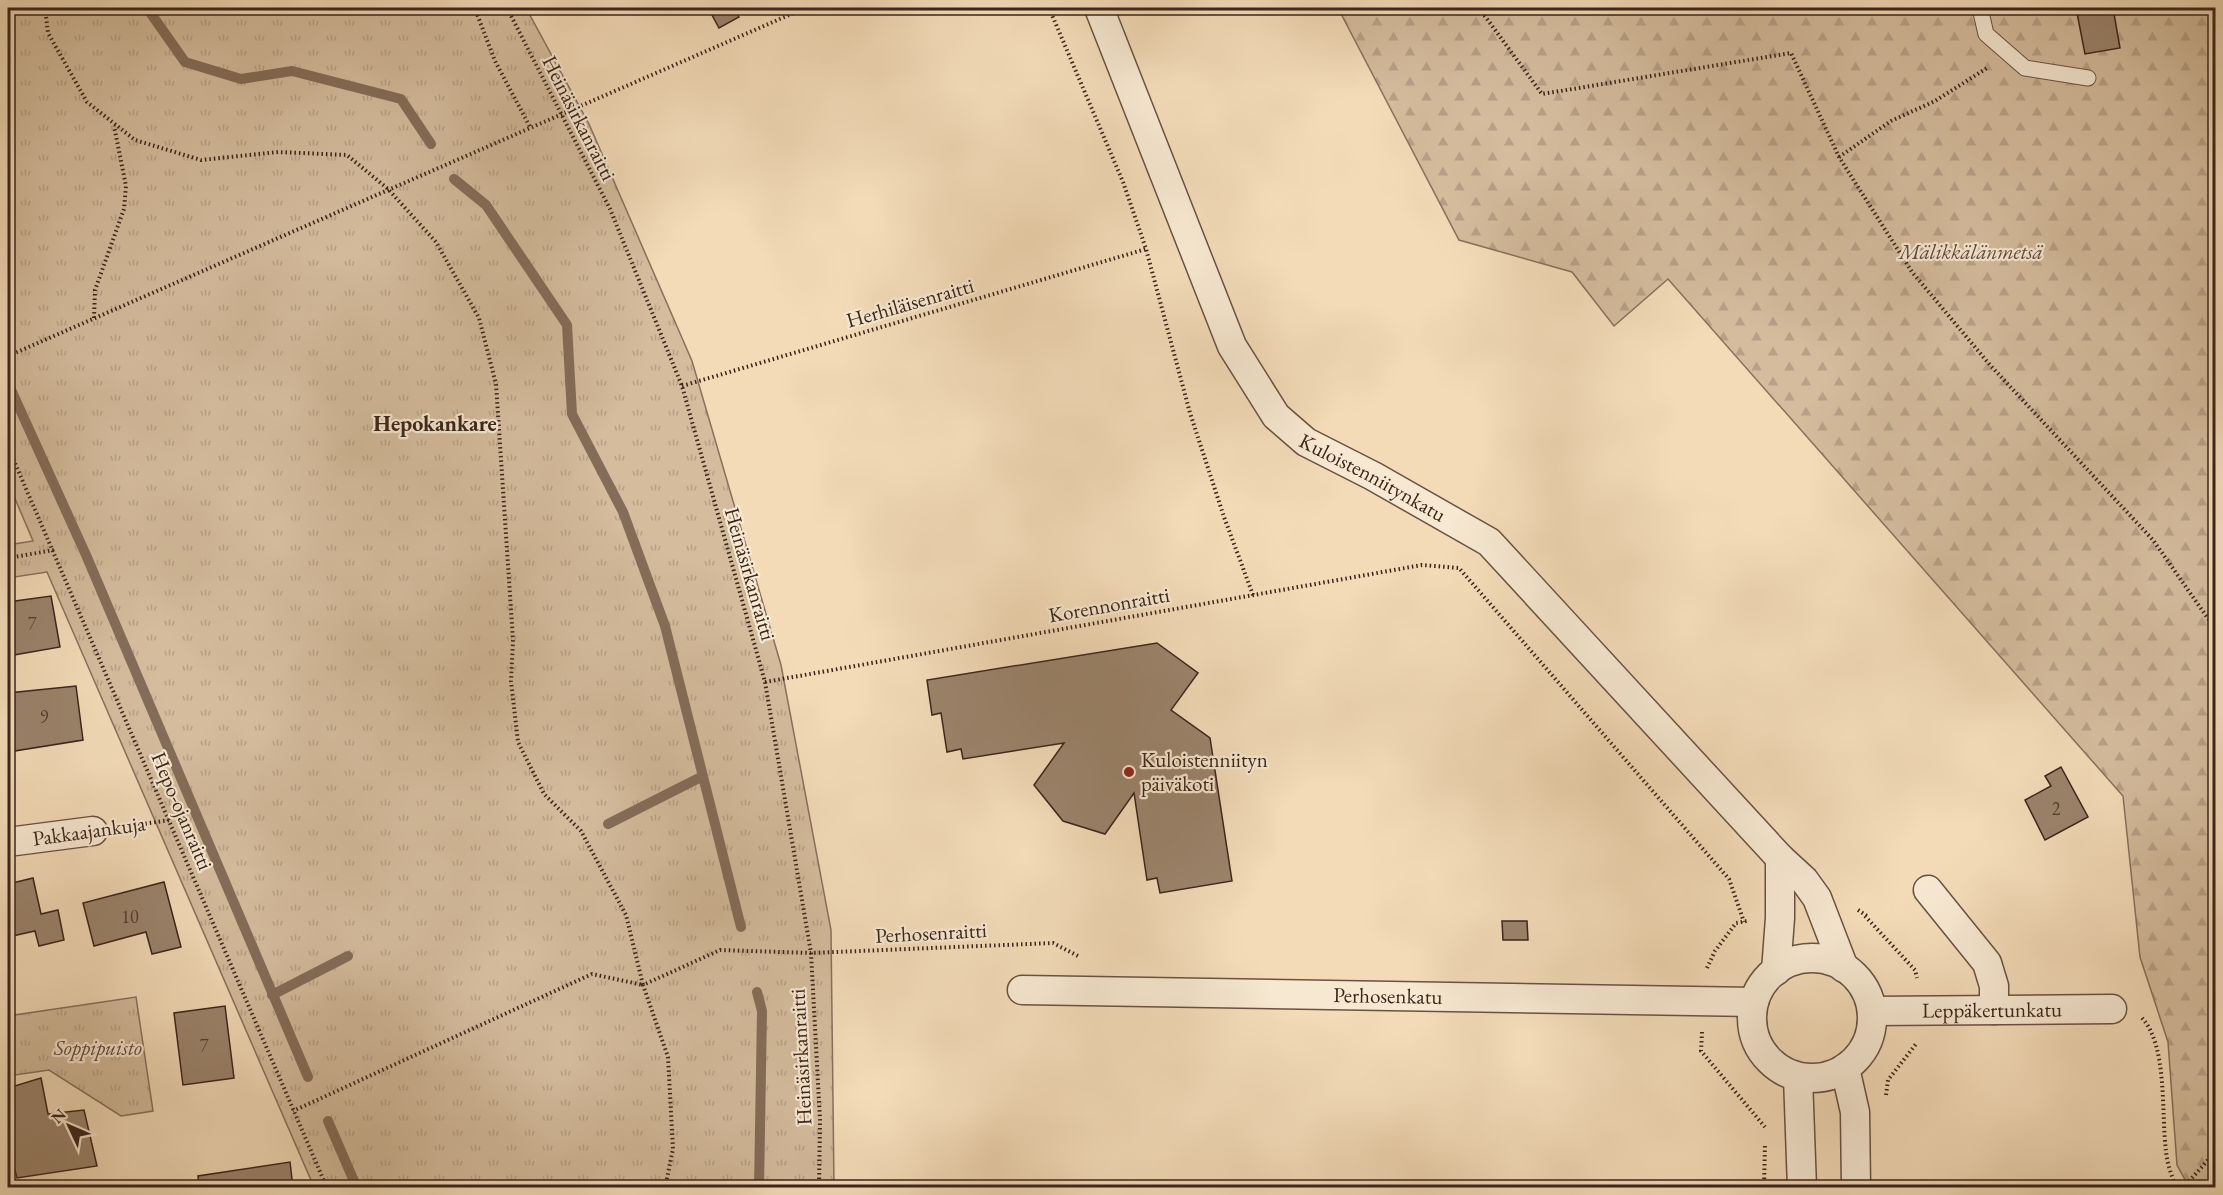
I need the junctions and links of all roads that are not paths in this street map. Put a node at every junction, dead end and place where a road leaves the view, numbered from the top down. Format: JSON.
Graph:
{"nodes":[{"id":1,"x":1099,"y":8,"type":"edge"},
{"id":2,"x":1980,"y":8,"type":"edge"},
{"id":3,"x":2088,"y":78,"type":"dead end"},
{"id":4,"x":93,"y":831,"type":"road end"},
{"id":5,"x":8,"y":842,"type":"edge"},
{"id":6,"x":1780,"y":858,"type":"junction"},
{"id":7,"x":1928,"y":890,"type":"dead end"},
{"id":8,"x":1844,"y":968,"type":"junction"},
{"id":9,"x":1776,"y":971,"type":"junction"},
{"id":10,"x":1022,"y":990,"type":"dead end"},
{"id":11,"x":1754,"y":1002,"type":"junction"},
{"id":12,"x":2112,"y":1009,"type":"road end"},
{"id":13,"x":1994,"y":1010,"type":"junction"},
{"id":14,"x":1872,"y":1011,"type":"junction"},
{"id":15,"x":1845,"y":1068,"type":"junction"},
{"id":16,"x":1798,"y":1077,"type":"junction"},
{"id":17,"x":1802,"y":1188,"type":"edge"},
{"id":18,"x":1856,"y":1188,"type":"edge"}],
"edges":[{"from":1,"to":6,"type":"street","name":"Kuloistenniitynkatu"},
{"from":2,"to":3,"type":"lane"},
{"from":4,"to":5,"type":"street","name":"Pakkaajankuja"},
{"from":6,"to":8,"type":"street","name":"Kuloistenniitynkatu"},
{"from":6,"to":9,"type":"street"},
{"from":7,"to":13,"type":"street"},
{"from":8,"to":9,"type":"street"},
{"from":8,"to":14,"type":"street"},
{"from":9,"to":11,"type":"street"},
{"from":10,"to":11,"type":"street","name":"Perhosenkatu"},
{"from":11,"to":16,"type":"street"},
{"from":12,"to":13,"type":"street","name":"Leppäkertunkatu"},
{"from":13,"to":14,"type":"street","name":"Leppäkertunkatu"},
{"from":14,"to":15,"type":"street"},
{"from":15,"to":16,"type":"street"},
{"from":15,"to":18,"type":"street"},
{"from":16,"to":17,"type":"street"}]}
